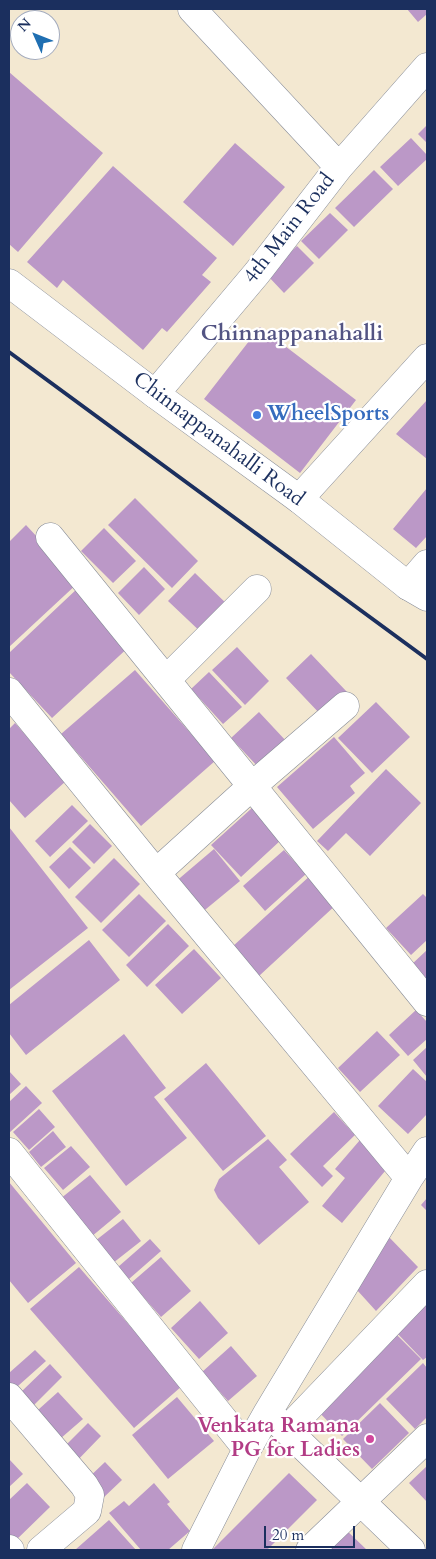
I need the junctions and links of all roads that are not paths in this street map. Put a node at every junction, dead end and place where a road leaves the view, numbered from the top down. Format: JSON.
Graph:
{"nodes":[{"id":1,"x":192,"y":9,"type":"edge"},
{"id":2,"x":427,"y":67,"type":"edge"},
{"id":3,"x":339,"y":167,"type":"junction"},
{"id":4,"x":9,"y":283,"type":"edge"},
{"id":5,"x":427,"y":358,"type":"edge"},
{"id":6,"x":155,"y":394,"type":"junction"},
{"id":7,"x":299,"y":499,"type":"junction"},
{"id":8,"x":50,"y":537,"type":"dead end"},
{"id":9,"x":427,"y":564,"type":"edge"},
{"id":10,"x":257,"y":589,"type":"dead end"},
{"id":11,"x":418,"y":592,"type":"edge"},
{"id":12,"x":166,"y":680,"type":"junction"},
{"id":13,"x":9,"y":692,"type":"edge"},
{"id":14,"x":345,"y":706,"type":"dead end"},
{"id":15,"x":252,"y":786,"type":"junction"},
{"id":16,"x":156,"y":873,"type":"junction"},
{"id":17,"x":427,"y":1002,"type":"edge"},
{"id":18,"x":427,"y":1151,"type":"edge"},
{"id":19,"x":9,"y":1152,"type":"edge"},
{"id":20,"x":409,"y":1178,"type":"junction"},
{"id":21,"x":427,"y":1284,"type":"edge"},
{"id":22,"x":9,"y":1398,"type":"edge"},
{"id":23,"x":278,"y":1421,"type":"junction"},
{"id":24,"x":427,"y":1438,"type":"edge"},
{"id":25,"x":247,"y":1449,"type":"junction"},
{"id":26,"x":360,"y":1501,"type":"junction"},
{"id":27,"x":41,"y":1550,"type":"edge"},
{"id":28,"x":196,"y":1550,"type":"edge"},
{"id":29,"x":310,"y":1550,"type":"edge"},
{"id":30,"x":411,"y":1550,"type":"edge"}],
"edges":[{"from":1,"to":3,"type":"street"},
{"from":2,"to":3,"type":"street","name":"4th Main Road"},
{"from":3,"to":6,"type":"street","name":"4th Main Road"},
{"from":4,"to":6,"type":"street","name":"Chinnappanahalli Road"},
{"from":5,"to":7,"type":"street"},
{"from":6,"to":7,"type":"street","name":"Chinnappanahalli Road"},
{"from":7,"to":11,"type":"street","name":"Chinnappanahalli Road"},
{"from":8,"to":12,"type":"street"},
{"from":9,"to":11,"type":"street"},
{"from":10,"to":12,"type":"street"},
{"from":12,"to":15,"type":"street"},
{"from":13,"to":16,"type":"street"},
{"from":14,"to":15,"type":"street"},
{"from":15,"to":16,"type":"street"},
{"from":15,"to":17,"type":"street"},
{"from":16,"to":20,"type":"street"},
{"from":18,"to":20,"type":"street"},
{"from":19,"to":25,"type":"street"},
{"from":20,"to":23,"type":"street"},
{"from":21,"to":23,"type":"street"},
{"from":22,"to":27,"type":"street"},
{"from":23,"to":25,"type":"street"},
{"from":23,"to":26,"type":"street"},
{"from":24,"to":26,"type":"street"},
{"from":25,"to":28,"type":"street"},
{"from":26,"to":29,"type":"street"},
{"from":26,"to":30,"type":"street"}]}
